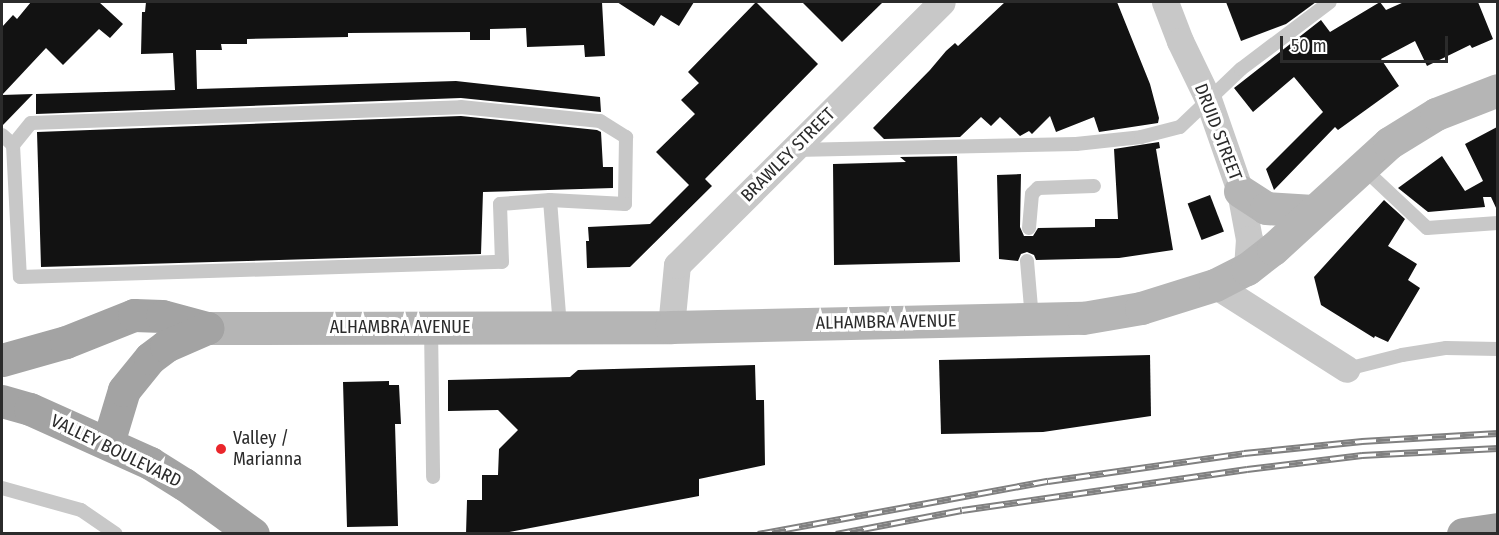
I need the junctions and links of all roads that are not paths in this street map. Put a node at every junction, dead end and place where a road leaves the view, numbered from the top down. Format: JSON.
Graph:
{"nodes":[{"id":1,"x":942,"y":2,"type":"edge"},
{"id":2,"x":1166,"y":2,"type":"edge"},
{"id":3,"x":1330,"y":2,"type":"edge"},
{"id":4,"x":1497,"y":90,"type":"edge"},
{"id":5,"x":1208,"y":99,"type":"junction"},
{"id":6,"x":2,"y":135,"type":"edge"},
{"id":7,"x":13,"y":145,"type":"junction"},
{"id":8,"x":794,"y":150,"type":"junction"},
{"id":9,"x":1362,"y":167,"type":"junction"},
{"id":10,"x":1094,"y":186,"type":"dead end"},
{"id":11,"x":1240,"y":191,"type":"junction"},
{"id":12,"x":550,"y":200,"type":"junction"},
{"id":13,"x":1313,"y":211,"type":"junction"},
{"id":14,"x":1497,"y":223,"type":"edge"},
{"id":15,"x":1029,"y":228,"type":"dead end"},
{"id":16,"x":1027,"y":261,"type":"dead end"},
{"id":17,"x":1247,"y":269,"type":"junction"},
{"id":18,"x":1215,"y":285,"type":"junction"},
{"id":19,"x":1032,"y":319,"type":"junction"},
{"id":20,"x":431,"y":327,"type":"junction"},
{"id":21,"x":560,"y":327,"type":"junction"},
{"id":22,"x":671,"y":327,"type":"junction"},
{"id":23,"x":207,"y":328,"type":"junction"},
{"id":24,"x":1497,"y":349,"type":"edge"},
{"id":25,"x":2,"y":360,"type":"edge"},
{"id":26,"x":1347,"y":369,"type":"joint"},
{"id":27,"x":2,"y":401,"type":"edge"},
{"id":28,"x":108,"y":443,"type":"junction"},
{"id":29,"x":433,"y":477,"type":"dead end"},
{"id":30,"x":2,"y":488,"type":"edge"},
{"id":31,"x":1497,"y":529,"type":"edge"},
{"id":32,"x":116,"y":534,"type":"edge"},
{"id":33,"x":253,"y":534,"type":"edge"},
{"id":34,"x":1463,"y":534,"type":"edge"}],
"edges":[{"from":1,"to":8,"type":"street","name":"BRAWLEY STREET"},
{"from":2,"to":5,"type":"street","name":"DRUID STREET"},
{"from":3,"to":5,"type":"lane"},
{"from":4,"to":9,"type":"main road","name":"ALHAMBRA AVENUE"},
{"from":5,"to":8,"type":"lane"},
{"from":5,"to":11,"type":"street","name":"DRUID STREET"},
{"from":6,"to":7,"type":"lane"},
{"from":7,"to":12,"type":"lane"},
{"from":7,"to":12,"type":"lane"},
{"from":8,"to":22,"type":"street","name":"BRAWLEY STREET"},
{"from":9,"to":13,"type":"main road","name":"ALHAMBRA AVENUE"},
{"from":9,"to":14,"type":"lane"},
{"from":10,"to":15,"type":"lane"},
{"from":11,"to":13,"type":"main road"},
{"from":11,"to":17,"type":"street","name":"DRUID STREET"},
{"from":12,"to":21,"type":"lane"},
{"from":13,"to":17,"type":"main road","name":"ALHAMBRA AVENUE"},
{"from":16,"to":19,"type":"lane"},
{"from":17,"to":18,"type":"main road","name":"ALHAMBRA AVENUE"},
{"from":18,"to":19,"type":"main road","name":"ALHAMBRA AVENUE"},
{"from":18,"to":26,"type":"street"},
{"from":19,"to":22,"type":"main road","name":"ALHAMBRA AVENUE"},
{"from":20,"to":21,"type":"main road","name":"ALHAMBRA AVENUE"},
{"from":20,"to":23,"type":"main road","name":"ALHAMBRA AVENUE"},
{"from":20,"to":29,"type":"lane"},
{"from":21,"to":22,"type":"main road","name":"ALHAMBRA AVENUE"},
{"from":23,"to":25,"type":"main road"},
{"from":23,"to":28,"type":"main road"},
{"from":24,"to":26,"type":"lane"},
{"from":27,"to":28,"type":"main road","name":"VALLEY BOULEVARD"},
{"from":28,"to":33,"type":"main road","name":"VALLEY BOULEVARD"},
{"from":30,"to":32,"type":"lane"},
{"from":31,"to":34,"type":"main road"}]}
